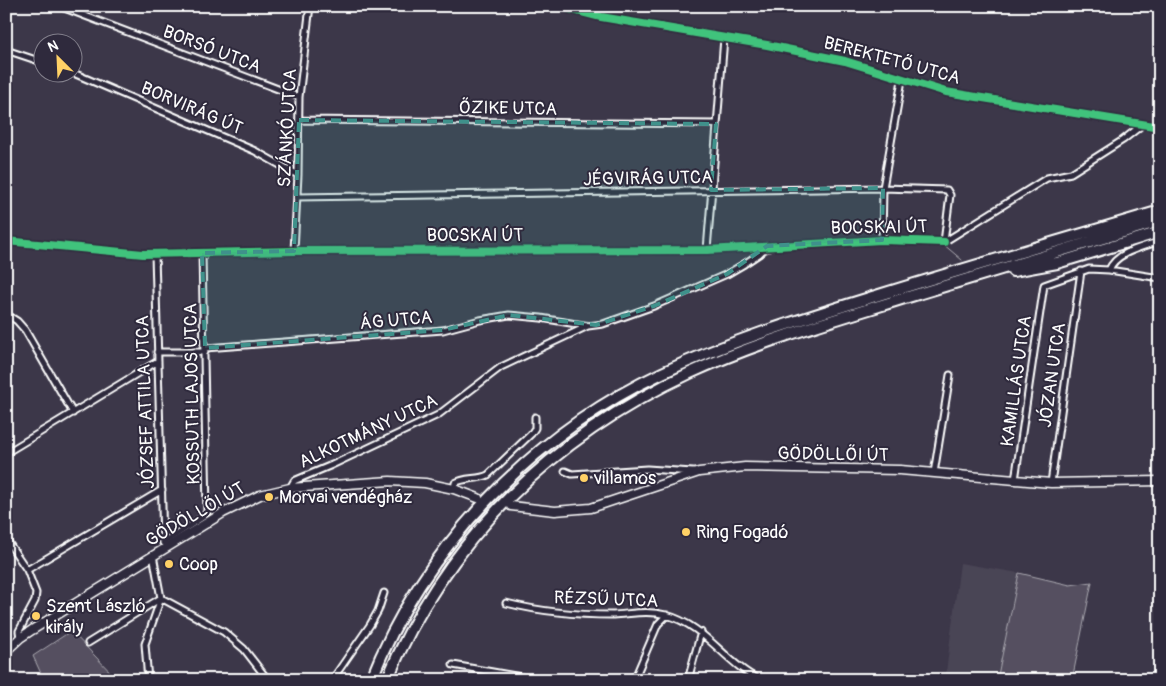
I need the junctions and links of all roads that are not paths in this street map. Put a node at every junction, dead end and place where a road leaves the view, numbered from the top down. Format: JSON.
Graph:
{"nodes":[{"id":1,"x":59,"y":6,"type":"edge"},
{"id":2,"x":310,"y":6,"type":"edge"},
{"id":3,"x":558,"y":6,"type":"edge"},
{"id":4,"x":724,"y":38,"type":"junction"},
{"id":5,"x":6,"y":50,"type":"edge"},
{"id":6,"x":32,"y":59,"type":"edge"},
{"id":7,"x":82,"y":77,"type":"edge"},
{"id":8,"x":902,"y":80,"type":"junction"},
{"id":9,"x":300,"y":97,"type":"junction"},
{"id":10,"x":299,"y":120,"type":"junction"},
{"id":11,"x":716,"y":124,"type":"junction"},
{"id":12,"x":1142,"y":125,"type":"junction"},
{"id":13,"x":1160,"y":127,"type":"edge"},
{"id":14,"x":298,"y":175,"type":"junction"},
{"id":15,"x":884,"y":188,"type":"junction"},
{"id":16,"x":711,"y":190,"type":"junction"},
{"id":17,"x":297,"y":197,"type":"junction"},
{"id":18,"x":1160,"y":211,"type":"edge"},
{"id":19,"x":1160,"y":221,"type":"edge"},
{"id":20,"x":1160,"y":232,"type":"edge"},
{"id":21,"x":882,"y":240,"type":"junction"},
{"id":22,"x":6,"y":241,"type":"edge"},
{"id":23,"x":1160,"y":241,"type":"edge"},
{"id":24,"x":944,"y":242,"type":"junction"},
{"id":25,"x":767,"y":246,"type":"junction"},
{"id":26,"x":707,"y":250,"type":"junction"},
{"id":27,"x":294,"y":251,"type":"junction"},
{"id":28,"x":202,"y":253,"type":"junction"},
{"id":29,"x":154,"y":254,"type":"junction"},
{"id":30,"x":1109,"y":270,"type":"junction"},
{"id":31,"x":1080,"y":271,"type":"junction"},
{"id":32,"x":1160,"y":278,"type":"edge"},
{"id":33,"x":968,"y":279,"type":"junction"},
{"id":34,"x":6,"y":314,"type":"edge"},
{"id":35,"x":588,"y":326,"type":"junction"},
{"id":36,"x":205,"y":350,"type":"junction"},
{"id":37,"x":157,"y":352,"type":"junction"},
{"id":38,"x":158,"y":361,"type":"junction"},
{"id":39,"x":950,"y":375,"type":"dead end"},
{"id":40,"x":73,"y":413,"type":"junction"},
{"id":41,"x":535,"y":417,"type":"dead end"},
{"id":42,"x":6,"y":453,"type":"edge"},
{"id":43,"x":565,"y":471,"type":"dead end"},
{"id":44,"x":699,"y":472,"type":"junction"},
{"id":45,"x":934,"y":473,"type":"junction"},
{"id":46,"x":1016,"y":480,"type":"junction"},
{"id":47,"x":1160,"y":481,"type":"edge"},
{"id":48,"x":1051,"y":483,"type":"junction"},
{"id":49,"x":290,"y":488,"type":"junction"},
{"id":50,"x":162,"y":490,"type":"junction"},
{"id":51,"x":454,"y":490,"type":"junction"},
{"id":52,"x":478,"y":498,"type":"dead end"},
{"id":53,"x":511,"y":506,"type":"dead end"},
{"id":54,"x":6,"y":539,"type":"edge"},
{"id":55,"x":163,"y":546,"type":"junction"},
{"id":56,"x":153,"y":555,"type":"junction"},
{"id":57,"x":27,"y":570,"type":"junction"},
{"id":58,"x":384,"y":593,"type":"dead end"},
{"id":59,"x":161,"y":598,"type":"junction"},
{"id":60,"x":506,"y":603,"type":"dead end"},
{"id":61,"x":667,"y":615,"type":"junction"},
{"id":62,"x":701,"y":632,"type":"junction"},
{"id":63,"x":20,"y":638,"type":"junction"},
{"id":64,"x":88,"y":643,"type":"dead end"},
{"id":65,"x":6,"y":652,"type":"edge"},
{"id":66,"x":453,"y":665,"type":"dead end"},
{"id":67,"x":148,"y":680,"type":"edge"},
{"id":68,"x":268,"y":680,"type":"edge"},
{"id":69,"x":332,"y":680,"type":"edge"},
{"id":70,"x":372,"y":680,"type":"edge"},
{"id":71,"x":386,"y":680,"type":"edge"},
{"id":72,"x":538,"y":680,"type":"edge"},
{"id":73,"x":634,"y":680,"type":"edge"},
{"id":74,"x":688,"y":680,"type":"edge"},
{"id":75,"x":760,"y":680,"type":"edge"}],
"edges":[{"from":1,"to":9,"type":"street","name":"BORSÓ UTCA"},
{"from":2,"to":9,"type":"street","name":"SZÁNKÓ UTCA"},
{"from":3,"to":4,"type":"street","name":"BEREKTETŐ UTCA"},
{"from":4,"to":8,"type":"street","name":"BEREKTETŐ UTCA"},
{"from":4,"to":11,"type":"street"},
{"from":5,"to":6,"type":"street"},
{"from":7,"to":14,"type":"street","name":"BORVIRÁG ÚT"},
{"from":8,"to":12,"type":"street","name":"BEREKTETŐ UTCA"},
{"from":8,"to":15,"type":"street"},
{"from":9,"to":10,"type":"street","name":"SZÁNKÓ UTCA"},
{"from":10,"to":11,"type":"street","name":"ŐZIKE UTCA"},
{"from":10,"to":14,"type":"street","name":"SZÁNKÓ UTCA"},
{"from":11,"to":16,"type":"street"},
{"from":12,"to":13,"type":"street","name":"BEREKTETŐ UTCA"},
{"from":12,"to":24,"type":"street"},
{"from":14,"to":17,"type":"street","name":"SZÁNKÓ UTCA"},
{"from":15,"to":16,"type":"street","name":"JÉGVIRÁG UTCA"},
{"from":15,"to":21,"type":"street"},
{"from":15,"to":24,"type":"street","name":"JÉGVIRÁG UTCA"},
{"from":16,"to":17,"type":"street","name":"JÉGVIRÁG UTCA"},
{"from":16,"to":26,"type":"street"},
{"from":17,"to":27,"type":"street","name":"SZÁNKÓ UTCA"},
{"from":18,"to":70,"type":"highway"},
{"from":19,"to":33,"type":"highway"},
{"from":20,"to":33,"type":"highway"},
{"from":21,"to":24,"type":"street","name":"BOCSKAI ÚT"},
{"from":21,"to":25,"type":"street","name":"BOCSKAI ÚT"},
{"from":22,"to":29,"type":"street","name":"BOCSKAI ÚT"},
{"from":23,"to":30,"type":"street"},
{"from":25,"to":26,"type":"street","name":"BOCSKAI ÚT"},
{"from":25,"to":35,"type":"street"},
{"from":26,"to":27,"type":"street","name":"BOCSKAI ÚT"},
{"from":27,"to":28,"type":"street","name":"BOCSKAI ÚT"},
{"from":28,"to":29,"type":"street","name":"BOCSKAI ÚT"},
{"from":28,"to":36,"type":"street","name":"KOSSUTH LAJOS UTCA"},
{"from":29,"to":37,"type":"street","name":"JÓZSEF ATTILA UTCA"},
{"from":30,"to":31,"type":"street"},
{"from":30,"to":32,"type":"street"},
{"from":31,"to":46,"type":"street","name":"KAMILLÁS UTCA"},
{"from":31,"to":48,"type":"street","name":"JÓZAN UTCA"},
{"from":33,"to":71,"type":"highway"},
{"from":34,"to":40,"type":"street"},
{"from":35,"to":36,"type":"street","name":"ÁG UTCA"},
{"from":35,"to":49,"type":"street","name":"ALKOTMÁNY UTCA"},
{"from":36,"to":37,"type":"street","name":"ÁG UTCA"},
{"from":36,"to":55,"type":"street","name":"KOSSUTH LAJOS UTCA"},
{"from":37,"to":38,"type":"street","name":"JÓZSEF ATTILA UTCA"},
{"from":38,"to":40,"type":"street"},
{"from":38,"to":50,"type":"street","name":"JÓZSEF ATTILA UTCA"},
{"from":39,"to":45,"type":"street"},
{"from":40,"to":42,"type":"street"},
{"from":41,"to":51,"type":"street"},
{"from":43,"to":44,"type":"street"},
{"from":44,"to":45,"type":"main road","name":"GÖDÖLLŐI ÚT"},
{"from":44,"to":53,"type":"main road","name":"GÖDÖLLŐI ÚT"},
{"from":45,"to":46,"type":"main road","name":"GÖDÖLLŐI ÚT"},
{"from":46,"to":48,"type":"main road","name":"GÖDÖLLŐI ÚT"},
{"from":47,"to":48,"type":"main road","name":"GÖDÖLLŐI ÚT"},
{"from":49,"to":51,"type":"main road","name":"GÖDÖLLŐI ÚT"},
{"from":49,"to":55,"type":"main road","name":"GÖDÖLLŐI ÚT"},
{"from":50,"to":55,"type":"street","name":"JÓZSEF ATTILA UTCA"},
{"from":50,"to":57,"type":"street"},
{"from":51,"to":52,"type":"main road","name":"GÖDÖLLŐI ÚT"},
{"from":54,"to":57,"type":"street"},
{"from":55,"to":56,"type":"main road","name":"GÖDÖLLŐI ÚT"},
{"from":56,"to":59,"type":"street"},
{"from":56,"to":63,"type":"main road","name":"GÖDÖLLŐI ÚT"},
{"from":57,"to":63,"type":"street"},
{"from":58,"to":69,"type":"street"},
{"from":59,"to":64,"type":"street"},
{"from":59,"to":67,"type":"street"},
{"from":59,"to":68,"type":"street"},
{"from":60,"to":61,"type":"street","name":"RÉZSŰ UTCA"},
{"from":61,"to":62,"type":"street","name":"RÉZSŰ UTCA"},
{"from":61,"to":73,"type":"street"},
{"from":62,"to":74,"type":"street"},
{"from":62,"to":75,"type":"street","name":"RÉZSŰ UTCA"},
{"from":63,"to":65,"type":"main road","name":"GÖDÖLLŐI ÚT"},
{"from":66,"to":72,"type":"street"}]}
